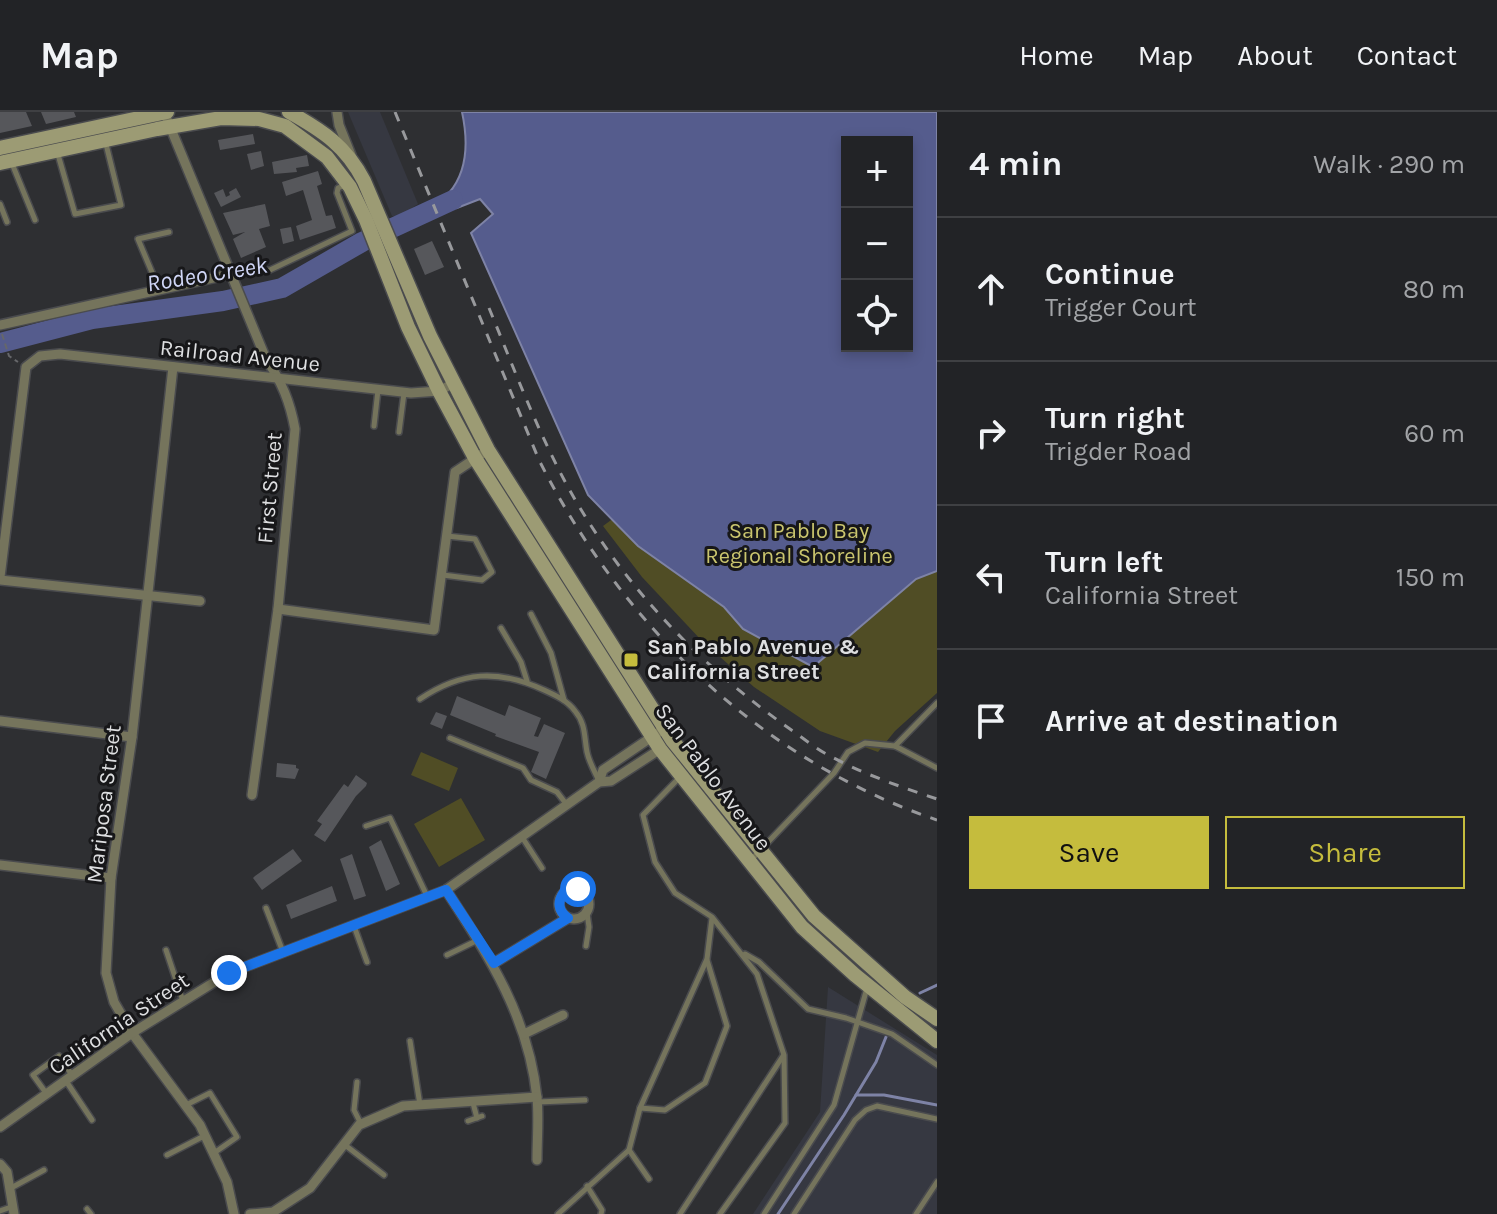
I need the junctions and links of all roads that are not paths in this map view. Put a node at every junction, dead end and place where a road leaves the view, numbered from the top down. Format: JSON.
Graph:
{"nodes":[{"id":1,"x":337,"y":112,"type":"edge"},
{"id":2,"x":166,"y":116,"type":"edge"},
{"id":3,"x":289,"y":116,"type":"edge"},
{"id":4,"x":105,"y":140,"type":"junction"},
{"id":5,"x":0,"y":148,"type":"edge"},
{"id":6,"x":56,"y":150,"type":"junction"},
{"id":7,"x":352,"y":158,"type":"junction"},
{"id":8,"x":5,"y":162,"type":"edge"},
{"id":9,"x":344,"y":178,"type":"junction"},
{"id":10,"x":0,"y":204,"type":"edge"},
{"id":11,"x":373,"y":218,"type":"junction"},
{"id":12,"x":35,"y":220,"type":"dead end"},
{"id":13,"x":7,"y":222,"type":"dead end"},
{"id":14,"x":169,"y":232,"type":"dead end"},
{"id":15,"x":231,"y":274,"type":"junction"},
{"id":16,"x":159,"y":289,"type":"junction"},
{"id":17,"x":0,"y":326,"type":"edge"},
{"id":18,"x":173,"y":367,"type":"junction"},
{"id":19,"x":279,"y":377,"type":"junction"},
{"id":20,"x":446,"y":388,"type":"junction"},
{"id":21,"x":378,"y":389,"type":"junction"},
{"id":22,"x":404,"y":392,"type":"junction"},
{"id":23,"x":374,"y":426,"type":"dead end"},
{"id":24,"x":399,"y":432,"type":"dead end"},
{"id":25,"x":482,"y":454,"type":"junction"},
{"id":26,"x":447,"y":536,"type":"junction"},
{"id":27,"x":442,"y":575,"type":"junction"},
{"id":28,"x":0,"y":578,"type":"edge"},
{"id":29,"x":146,"y":595,"type":"junction"},
{"id":30,"x":200,"y":601,"type":"dead end"},
{"id":31,"x":278,"y":609,"type":"junction"},
{"id":32,"x":531,"y":614,"type":"dead end"},
{"id":33,"x":501,"y":628,"type":"dead end"},
{"id":34,"x":528,"y":682,"type":"junction"},
{"id":35,"x":420,"y":699,"type":"dead end"},
{"id":36,"x":565,"y":701,"type":"junction"},
{"id":37,"x":937,"y":703,"type":"edge"},
{"id":38,"x":0,"y":721,"type":"edge"},
{"id":39,"x":132,"y":737,"type":"junction"},
{"id":40,"x":450,"y":738,"type":"dead end"},
{"id":41,"x":662,"y":739,"type":"junction"},
{"id":42,"x":895,"y":746,"type":"junction"},
{"id":43,"x":937,"y":768,"type":"edge"},
{"id":44,"x":681,"y":775,"type":"junction"},
{"id":45,"x":599,"y":782,"type":"junction"},
{"id":46,"x":252,"y":795,"type":"dead end"},
{"id":47,"x":567,"y":805,"type":"junction"},
{"id":48,"x":366,"y":826,"type":"dead end"},
{"id":49,"x":522,"y":836,"type":"junction"},
{"id":50,"x":760,"y":850,"type":"junction"},
{"id":51,"x":749,"y":862,"type":"junction"},
{"id":52,"x":0,"y":865,"type":"edge"},
{"id":53,"x":542,"y":868,"type":"dead end"},
{"id":54,"x":111,"y":878,"type":"junction"},
{"id":55,"x":446,"y":890,"type":"junction"},
{"id":56,"x":427,"y":897,"type":"junction"},
{"id":57,"x":266,"y":908,"type":"dead end"},
{"id":58,"x":587,"y":913,"type":"junction"},
{"id":59,"x":712,"y":917,"type":"junction"},
{"id":60,"x":568,"y":918,"type":"junction"},
{"id":61,"x":353,"y":925,"type":"junction"},
{"id":62,"x":479,"y":940,"type":"junction"},
{"id":63,"x":586,"y":946,"type":"dead end"},
{"id":64,"x":166,"y":950,"type":"dead end"},
{"id":65,"x":283,"y":952,"type":"junction"},
{"id":66,"x":740,"y":952,"type":"junction"},
{"id":67,"x":447,"y":955,"type":"dead end"},
{"id":68,"x":707,"y":959,"type":"junction"},
{"id":69,"x":367,"y":962,"type":"dead end"},
{"id":70,"x":494,"y":963,"type":"junction"},
{"id":71,"x":867,"y":984,"type":"junction"},
{"id":72,"x":183,"y":1001,"type":"junction"},
{"id":73,"x":563,"y":1015,"type":"dead end"},
{"id":74,"x":937,"y":1019,"type":"edge"},
{"id":75,"x":857,"y":1023,"type":"junction"},
{"id":76,"x":132,"y":1033,"type":"junction"},
{"id":77,"x":524,"y":1034,"type":"junction"},
{"id":78,"x":410,"y":1041,"type":"dead end"},
{"id":79,"x":937,"y":1041,"type":"edge"},
{"id":80,"x":784,"y":1055,"type":"junction"},
{"id":81,"x":937,"y":1065,"type":"edge"},
{"id":82,"x":69,"y":1078,"type":"junction"},
{"id":83,"x":357,"y":1082,"type":"dead end"},
{"id":84,"x":46,"y":1094,"type":"junction"},
{"id":85,"x":537,"y":1100,"type":"junction"},
{"id":86,"x":585,"y":1100,"type":"dead end"},
{"id":87,"x":473,"y":1102,"type":"junction"},
{"id":88,"x":420,"y":1105,"type":"junction"},
{"id":89,"x":185,"y":1106,"type":"junction"},
{"id":90,"x":640,"y":1108,"type":"junction"},
{"id":91,"x":937,"y":1119,"type":"edge"},
{"id":92,"x":92,"y":1120,"type":"dead end"},
{"id":93,"x":468,"y":1121,"type":"dead end"},
{"id":94,"x":361,"y":1124,"type":"junction"},
{"id":95,"x":0,"y":1127,"type":"edge"},
{"id":96,"x":204,"y":1135,"type":"junction"},
{"id":97,"x":344,"y":1145,"type":"junction"},
{"id":98,"x":629,"y":1150,"type":"junction"},
{"id":99,"x":214,"y":1154,"type":"junction"},
{"id":100,"x":167,"y":1155,"type":"dead end"},
{"id":101,"x":537,"y":1160,"type":"dead end"},
{"id":102,"x":0,"y":1164,"type":"edge"},
{"id":103,"x":44,"y":1170,"type":"dead end"},
{"id":104,"x":384,"y":1175,"type":"dead end"},
{"id":105,"x":649,"y":1179,"type":"dead end"},
{"id":106,"x":937,"y":1182,"type":"edge"},
{"id":107,"x":587,"y":1186,"type":"junction"},
{"id":108,"x":11,"y":1188,"type":"junction"},
{"id":109,"x":14,"y":1210,"type":"edge"},
{"id":110,"x":0,"y":1211,"type":"edge"},
{"id":111,"x":234,"y":1214,"type":"edge"},
{"id":112,"x":250,"y":1214,"type":"edge"},
{"id":113,"x":558,"y":1214,"type":"edge"},
{"id":114,"x":601,"y":1214,"type":"edge"},
{"id":115,"x":680,"y":1214,"type":"edge"},
{"id":116,"x":720,"y":1214,"type":"edge"},
{"id":117,"x":764,"y":1214,"type":"edge"},
{"id":118,"x":794,"y":1214,"type":"edge"},
{"id":119,"x":916,"y":1214,"type":"edge"}],
"edges":[{"from":1,"to":7,"type":"street","name":"San Pablo Avenue"},
{"from":2,"to":3,"type":"main road"},
{"from":2,"to":4,"type":"main road"},
{"from":2,"to":5,"type":"main road"},
{"from":2,"to":15,"type":"street","name":"First Street"},
{"from":3,"to":7,"type":"main road"},
{"from":3,"to":9,"type":"main road"},
{"from":4,"to":6,"type":"main road"},
{"from":4,"to":6,"type":"lane"},
{"from":6,"to":8,"type":"main road"},
{"from":7,"to":11,"type":"main road","name":"San Pablo Avenue"},
{"from":8,"to":12,"type":"lane"},
{"from":9,"to":11,"type":"main road","name":"San Pablo Avenue"},
{"from":9,"to":15,"type":"lane"},
{"from":10,"to":13,"type":"lane"},
{"from":11,"to":20,"type":"main road","name":"San Pablo Avenue"},
{"from":14,"to":16,"type":"lane"},
{"from":15,"to":16,"type":"street"},
{"from":15,"to":19,"type":"street","name":"First Street"},
{"from":16,"to":17,"type":"street"},
{"from":18,"to":19,"type":"street","name":"Railroad Avenue"},
{"from":18,"to":28,"type":"street","name":"Railroad Avenue"},
{"from":18,"to":29,"type":"street","name":"Mariposa Street"},
{"from":19,"to":21,"type":"street","name":"Railroad Avenue"},
{"from":19,"to":31,"type":"street","name":"First Street"},
{"from":20,"to":22,"type":"street","name":"Railroad Avenue"},
{"from":20,"to":25,"type":"main road","name":"San Pablo Avenue"},
{"from":21,"to":22,"type":"street","name":"Railroad Avenue"},
{"from":21,"to":23,"type":"lane"},
{"from":22,"to":24,"type":"lane"},
{"from":25,"to":26,"type":"street"},
{"from":25,"to":41,"type":"main road","name":"San Pablo Avenue"},
{"from":26,"to":27,"type":"street"},
{"from":26,"to":27,"type":"lane"},
{"from":27,"to":31,"type":"street"},
{"from":28,"to":29,"type":"street"},
{"from":29,"to":30,"type":"street"},
{"from":29,"to":39,"type":"street","name":"Mariposa Street"},
{"from":31,"to":46,"type":"street","name":"First Street"},
{"from":32,"to":36,"type":"lane"},
{"from":33,"to":34,"type":"lane"},
{"from":34,"to":35,"type":"lane"},
{"from":34,"to":36,"type":"lane"},
{"from":36,"to":45,"type":"lane"},
{"from":37,"to":42,"type":"lane"},
{"from":38,"to":39,"type":"street"},
{"from":39,"to":54,"type":"street","name":"Mariposa Street"},
{"from":40,"to":47,"type":"lane"},
{"from":41,"to":44,"type":"main road","name":"San Pablo Avenue"},
{"from":41,"to":45,"type":"street","name":"California Street"},
{"from":41,"to":50,"type":"main road","name":"San Pablo Avenue"},
{"from":42,"to":43,"type":"lane"},
{"from":42,"to":50,"type":"lane"},
{"from":44,"to":51,"type":"main road","name":"San Pablo Avenue"},
{"from":44,"to":59,"type":"lane"},
{"from":45,"to":47,"type":"street","name":"California Street"},
{"from":47,"to":49,"type":"street","name":"California Street"},
{"from":48,"to":56,"type":"lane"},
{"from":49,"to":53,"type":"lane"},
{"from":49,"to":55,"type":"street","name":"California Street"},
{"from":50,"to":51,"type":"lane"},
{"from":50,"to":74,"type":"main road","name":"San Pablo Avenue"},
{"from":51,"to":71,"type":"main road","name":"San Pablo Avenue"},
{"from":52,"to":54,"type":"street"},
{"from":54,"to":76,"type":"street","name":"Mariposa Street"},
{"from":55,"to":56,"type":"street","name":"California Street"},
{"from":55,"to":62,"type":"street"},
{"from":56,"to":61,"type":"street","name":"California Street"},
{"from":57,"to":65,"type":"lane"},
{"from":58,"to":60,"type":"street"},
{"from":58,"to":60,"type":"street"},
{"from":58,"to":63,"type":"lane"},
{"from":59,"to":66,"type":"lane"},
{"from":59,"to":68,"type":"lane"},
{"from":60,"to":70,"type":"street"},
{"from":61,"to":65,"type":"street","name":"California Street"},
{"from":61,"to":69,"type":"lane"},
{"from":62,"to":67,"type":"lane"},
{"from":62,"to":70,"type":"street"},
{"from":64,"to":72,"type":"lane"},
{"from":65,"to":72,"type":"street","name":"California Street"},
{"from":66,"to":75,"type":"lane"},
{"from":66,"to":80,"type":"lane"},
{"from":68,"to":90,"type":"lane"},
{"from":68,"to":90,"type":"lane"},
{"from":70,"to":77,"type":"street"},
{"from":71,"to":75,"type":"lane"},
{"from":71,"to":79,"type":"main road","name":"San Pablo Avenue"},
{"from":72,"to":76,"type":"street","name":"California Street"},
{"from":73,"to":77,"type":"street"},
{"from":75,"to":81,"type":"lane"},
{"from":75,"to":117,"type":"lane"},
{"from":76,"to":82,"type":"street","name":"California Street"},
{"from":76,"to":89,"type":"street","name":"Mariposa Street"},
{"from":77,"to":85,"type":"street"},
{"from":78,"to":88,"type":"lane"},
{"from":80,"to":115,"type":"lane"},
{"from":80,"to":116,"type":"lane"},
{"from":82,"to":84,"type":"street","name":"California Street"},
{"from":82,"to":84,"type":"lane"},
{"from":82,"to":92,"type":"lane"},
{"from":83,"to":94,"type":"lane"},
{"from":84,"to":95,"type":"street","name":"California Street"},
{"from":85,"to":86,"type":"lane"},
{"from":85,"to":87,"type":"street"},
{"from":85,"to":101,"type":"street"},
{"from":87,"to":88,"type":"street"},
{"from":87,"to":93,"type":"lane"},
{"from":88,"to":94,"type":"street"},
{"from":89,"to":96,"type":"street","name":"Mariposa Street"},
{"from":89,"to":99,"type":"lane"},
{"from":90,"to":98,"type":"lane"},
{"from":91,"to":118,"type":"lane"},
{"from":94,"to":97,"type":"street"},
{"from":96,"to":99,"type":"street","name":"Mariposa Street"},
{"from":96,"to":100,"type":"lane"},
{"from":97,"to":104,"type":"lane"},
{"from":97,"to":112,"type":"street"},
{"from":98,"to":105,"type":"lane"},
{"from":98,"to":107,"type":"lane"},
{"from":99,"to":111,"type":"street","name":"Mariposa Street"},
{"from":102,"to":108,"type":"street"},
{"from":103,"to":108,"type":"lane"},
{"from":106,"to":119,"type":"lane"},
{"from":107,"to":113,"type":"lane"},
{"from":107,"to":114,"type":"lane"},
{"from":108,"to":109,"type":"street"},
{"from":109,"to":110,"type":"lane"}]}
